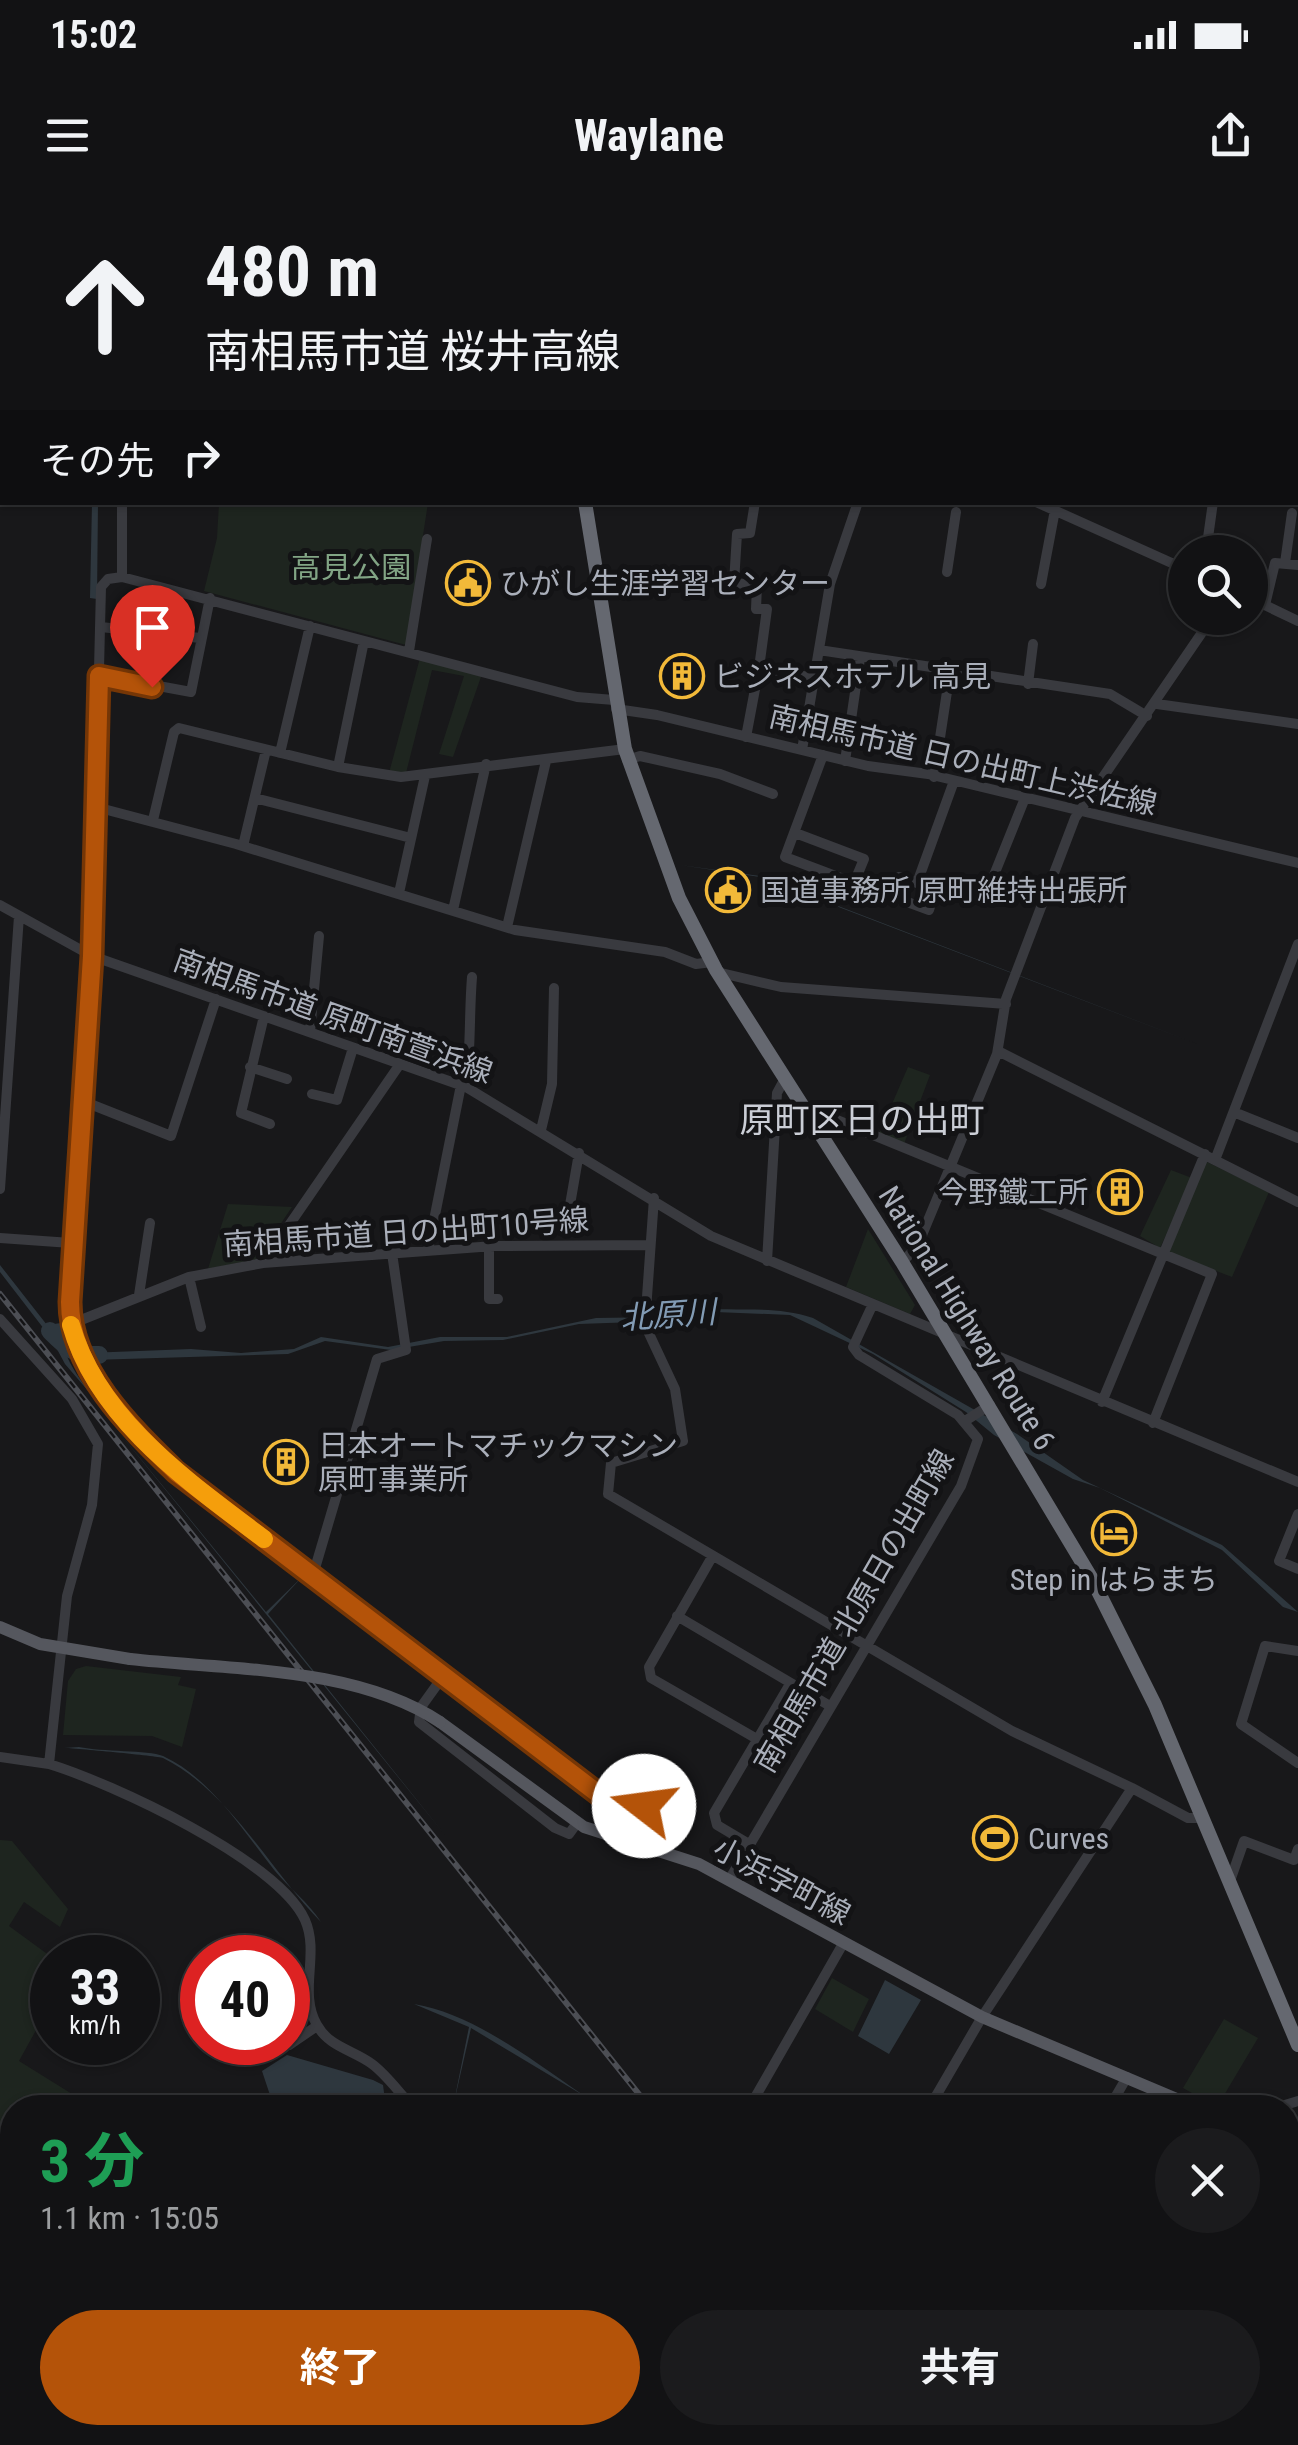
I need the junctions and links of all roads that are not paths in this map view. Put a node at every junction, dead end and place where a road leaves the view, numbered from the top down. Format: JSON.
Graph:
{"nodes":[{"id":1,"x":122,"y":505,"type":"edge"},
{"id":2,"x":585,"y":505,"type":"edge"},
{"id":3,"x":755,"y":505,"type":"edge"},
{"id":4,"x":857,"y":505,"type":"edge"},
{"id":5,"x":1044,"y":505,"type":"edge"},
{"id":6,"x":1214,"y":505,"type":"edge"},
{"id":7,"x":960,"y":509,"type":"edge"},
{"id":8,"x":1056,"y":510,"type":"junction"},
{"id":9,"x":1292,"y":513,"type":"dead end"},
{"id":10,"x":1209,"y":535,"type":"edge"},
{"id":11,"x":427,"y":539,"type":"dead end"},
{"id":12,"x":1168,"y":561,"type":"edge"},
{"id":13,"x":1285,"y":563,"type":"junction"},
{"id":14,"x":1298,"y":566,"type":"edge"},
{"id":15,"x":947,"y":572,"type":"dead end"},
{"id":16,"x":122,"y":577,"type":"junction"},
{"id":17,"x":1041,"y":584,"type":"dead end"},
{"id":18,"x":1268,"y":590,"type":"edge"},
{"id":19,"x":210,"y":598,"type":"junction"},
{"id":20,"x":1268,"y":606,"type":"edge"},
{"id":21,"x":1298,"y":621,"type":"edge"},
{"id":22,"x":310,"y":626,"type":"junction"},
{"id":23,"x":101,"y":627,"type":"junction"},
{"id":24,"x":1201,"y":635,"type":"edge"},
{"id":25,"x":200,"y":638,"type":"junction"},
{"id":26,"x":364,"y":640,"type":"junction"},
{"id":27,"x":1033,"y":644,"type":"dead end"},
{"id":28,"x":819,"y":650,"type":"junction"},
{"id":29,"x":409,"y":651,"type":"junction"},
{"id":30,"x":860,"y":658,"type":"junction"},
{"id":31,"x":759,"y":668,"type":"junction"},
{"id":32,"x":950,"y":672,"type":"junction"},
{"id":33,"x":99,"y":676,"type":"junction"},
{"id":34,"x":814,"y":678,"type":"junction"},
{"id":35,"x":1028,"y":684,"type":"junction"},
{"id":36,"x":1157,"y":704,"type":"junction"},
{"id":37,"x":615,"y":705,"type":"junction"},
{"id":38,"x":1148,"y":716,"type":"junction"},
{"id":39,"x":1298,"y":724,"type":"edge"},
{"id":40,"x":746,"y":737,"type":"junction"},
{"id":41,"x":266,"y":750,"type":"junction"},
{"id":42,"x":802,"y":750,"type":"junction"},
{"id":43,"x":280,"y":753,"type":"junction"},
{"id":44,"x":626,"y":754,"type":"junction"},
{"id":45,"x":823,"y":755,"type":"junction"},
{"id":46,"x":546,"y":761,"type":"junction"},
{"id":47,"x":845,"y":761,"type":"junction"},
{"id":48,"x":486,"y":764,"type":"junction"},
{"id":49,"x":338,"y":767,"type":"junction"},
{"id":50,"x":425,"y":776,"type":"junction"},
{"id":51,"x":934,"y":777,"type":"junction"},
{"id":52,"x":954,"y":781,"type":"junction"},
{"id":53,"x":773,"y":794,"type":"dead end"},
{"id":54,"x":255,"y":798,"type":"junction"},
{"id":55,"x":1024,"y":798,"type":"junction"},
{"id":56,"x":96,"y":808,"type":"junction"},
{"id":57,"x":1080,"y":811,"type":"junction"},
{"id":58,"x":152,"y":820,"type":"junction"},
{"id":59,"x":798,"y":834,"type":"junction"},
{"id":60,"x":411,"y":838,"type":"junction"},
{"id":61,"x":243,"y":846,"type":"junction"},
{"id":62,"x":1298,"y":863,"type":"edge"},
{"id":63,"x":992,"y":880,"type":"dead end"},
{"id":64,"x":917,"y":882,"type":"dead end"},
{"id":65,"x":399,"y":893,"type":"junction"},
{"id":66,"x":0,"y":905,"type":"edge"},
{"id":67,"x":453,"y":910,"type":"junction"},
{"id":68,"x":19,"y":916,"type":"junction"},
{"id":69,"x":507,"y":927,"type":"junction"},
{"id":70,"x":319,"y":936,"type":"dead end"},
{"id":71,"x":1298,"y":944,"type":"edge"},
{"id":72,"x":92,"y":956,"type":"junction"},
{"id":73,"x":715,"y":967,"type":"junction"},
{"id":74,"x":472,"y":977,"type":"dead end"},
{"id":75,"x":554,"y":988,"type":"dead end"},
{"id":76,"x":216,"y":998,"type":"junction"},
{"id":77,"x":1006,"y":1004,"type":"junction"},
{"id":78,"x":264,"y":1016,"type":"junction"},
{"id":79,"x":310,"y":1032,"type":"junction"},
{"id":80,"x":352,"y":1048,"type":"junction"},
{"id":81,"x":998,"y":1051,"type":"junction"},
{"id":82,"x":5,"y":1053,"type":"edge"},
{"id":83,"x":400,"y":1064,"type":"junction"},
{"id":84,"x":250,"y":1067,"type":"junction"},
{"id":85,"x":286,"y":1079,"type":"dead end"},
{"id":86,"x":784,"y":1080,"type":"junction"},
{"id":87,"x":464,"y":1086,"type":"junction"},
{"id":88,"x":312,"y":1094,"type":"dead end"},
{"id":89,"x":80,"y":1100,"type":"junction"},
{"id":90,"x":1236,"y":1113,"type":"junction"},
{"id":91,"x":808,"y":1118,"type":"junction"},
{"id":92,"x":270,"y":1124,"type":"dead end"},
{"id":93,"x":542,"y":1130,"type":"junction"},
{"id":94,"x":1298,"y":1138,"type":"edge"},
{"id":95,"x":579,"y":1153,"type":"junction"},
{"id":96,"x":1210,"y":1157,"type":"junction"},
{"id":97,"x":1,"y":1166,"type":"edge"},
{"id":98,"x":951,"y":1168,"type":"junction"},
{"id":99,"x":0,"y":1188,"type":"edge"},
{"id":100,"x":654,"y":1198,"type":"junction"},
{"id":101,"x":1298,"y":1202,"type":"edge"},
{"id":102,"x":568,"y":1222,"type":"dead end"},
{"id":103,"x":150,"y":1223,"type":"dead end"},
{"id":104,"x":0,"y":1238,"type":"edge"},
{"id":105,"x":71,"y":1243,"type":"junction"},
{"id":106,"x":648,"y":1245,"type":"junction"},
{"id":107,"x":490,"y":1247,"type":"junction"},
{"id":108,"x":428,"y":1250,"type":"junction"},
{"id":109,"x":392,"y":1252,"type":"junction"},
{"id":110,"x":1163,"y":1254,"type":"junction"},
{"id":111,"x":767,"y":1260,"type":"junction"},
{"id":112,"x":902,"y":1262,"type":"junction"},
{"id":113,"x":263,"y":1263,"type":"junction"},
{"id":114,"x":189,"y":1277,"type":"junction"},
{"id":115,"x":139,"y":1295,"type":"junction"},
{"id":116,"x":498,"y":1299,"type":"dead end"},
{"id":117,"x":872,"y":1306,"type":"junction"},
{"id":118,"x":0,"y":1319,"type":"edge"},
{"id":119,"x":71,"y":1324,"type":"junction"},
{"id":120,"x":201,"y":1326,"type":"dead end"},
{"id":121,"x":946,"y":1336,"type":"junction"},
{"id":122,"x":1102,"y":1402,"type":"junction"},
{"id":123,"x":979,"y":1414,"type":"junction"},
{"id":124,"x":1154,"y":1423,"type":"junction"},
{"id":125,"x":1298,"y":1482,"type":"edge"},
{"id":126,"x":1298,"y":1514,"type":"edge"},
{"id":127,"x":712,"y":1556,"type":"junction"},
{"id":128,"x":1298,"y":1569,"type":"edge"},
{"id":129,"x":313,"y":1575,"type":"junction"},
{"id":130,"x":677,"y":1616,"type":"junction"},
{"id":131,"x":0,"y":1627,"type":"edge"},
{"id":132,"x":864,"y":1646,"type":"junction"},
{"id":133,"x":61,"y":1649,"type":"junction"},
{"id":134,"x":1298,"y":1651,"type":"edge"},
{"id":135,"x":444,"y":1675,"type":"junction"},
{"id":136,"x":790,"y":1684,"type":"junction"},
{"id":137,"x":830,"y":1706,"type":"junction"},
{"id":138,"x":757,"y":1739,"type":"junction"},
{"id":139,"x":0,"y":1756,"type":"edge"},
{"id":140,"x":1298,"y":1763,"type":"edge"},
{"id":141,"x":48,"y":1764,"type":"junction"},
{"id":142,"x":1132,"y":1788,"type":"junction"},
{"id":143,"x":1202,"y":1818,"type":"junction"},
{"id":144,"x":578,"y":1823,"type":"junction"},
{"id":145,"x":749,"y":1844,"type":"junction"},
{"id":146,"x":653,"y":1848,"type":"junction"},
{"id":147,"x":1298,"y":1849,"type":"edge"},
{"id":148,"x":729,"y":1880,"type":"junction"},
{"id":149,"x":1229,"y":1882,"type":"junction"},
{"id":150,"x":310,"y":1935,"type":"edge"},
{"id":151,"x":844,"y":1942,"type":"junction"},
{"id":152,"x":310,"y":1984,"type":"edge"},
{"id":153,"x":982,"y":2017,"type":"junction"},
{"id":154,"x":317,"y":2026,"type":"junction"},
{"id":155,"x":310,"y":2030,"type":"edge"},
{"id":156,"x":1298,"y":2044,"type":"edge"},
{"id":157,"x":1127,"y":2077,"type":"junction"},
{"id":158,"x":402,"y":2095,"type":"edge"},
{"id":159,"x":756,"y":2095,"type":"edge"},
{"id":160,"x":937,"y":2095,"type":"edge"},
{"id":161,"x":1116,"y":2095,"type":"edge"},
{"id":162,"x":1168,"y":2095,"type":"edge"}],
"edges":[{"from":1,"to":16,"type":"street"},
{"from":2,"to":37,"type":"highway","name":"National Highway Route 6"},
{"from":3,"to":31,"type":"street"},
{"from":4,"to":28,"type":"street"},
{"from":5,"to":8,"type":"street"},
{"from":6,"to":10,"type":"street"},
{"from":7,"to":15,"type":"street"},
{"from":8,"to":12,"type":"street"},
{"from":8,"to":17,"type":"street"},
{"from":9,"to":13,"type":"street"},
{"from":11,"to":29,"type":"street"},
{"from":13,"to":14,"type":"street"},
{"from":13,"to":18,"type":"street"},
{"from":16,"to":19,"type":"street","name":"南相馬市道 日の出町上渋佐線"},
{"from":16,"to":23,"type":"street"},
{"from":19,"to":22,"type":"street","name":"南相馬市道 日の出町上渋佐線"},
{"from":19,"to":25,"type":"street"},
{"from":20,"to":21,"type":"street"},
{"from":22,"to":26,"type":"street","name":"南相馬市道 日の出町上渋佐線"},
{"from":22,"to":43,"type":"street"},
{"from":23,"to":25,"type":"street"},
{"from":23,"to":33,"type":"street"},
{"from":24,"to":36,"type":"street"},
{"from":25,"to":33,"type":"street"},
{"from":26,"to":29,"type":"street","name":"南相馬市道 日の出町上渋佐線"},
{"from":26,"to":49,"type":"street"},
{"from":27,"to":35,"type":"street"},
{"from":28,"to":30,"type":"street"},
{"from":28,"to":34,"type":"street"},
{"from":29,"to":37,"type":"street","name":"南相馬市道 日の出町上渋佐線"},
{"from":30,"to":32,"type":"street"},
{"from":30,"to":47,"type":"street"},
{"from":31,"to":34,"type":"street"},
{"from":31,"to":40,"type":"street"},
{"from":32,"to":35,"type":"street"},
{"from":32,"to":51,"type":"street"},
{"from":33,"to":56,"type":"street"},
{"from":34,"to":42,"type":"street"},
{"from":35,"to":38,"type":"street"},
{"from":36,"to":38,"type":"street"},
{"from":36,"to":39,"type":"street"},
{"from":37,"to":40,"type":"street","name":"南相馬市道 日の出町上渋佐線"},
{"from":37,"to":44,"type":"highway","name":"National Highway Route 6"},
{"from":38,"to":57,"type":"street"},
{"from":40,"to":42,"type":"street","name":"南相馬市道 日の出町上渋佐線"},
{"from":41,"to":43,"type":"street"},
{"from":41,"to":54,"type":"street"},
{"from":41,"to":58,"type":"street"},
{"from":42,"to":45,"type":"street","name":"南相馬市道 日の出町上渋佐線"},
{"from":43,"to":49,"type":"street"},
{"from":44,"to":46,"type":"street"},
{"from":44,"to":53,"type":"street"},
{"from":44,"to":73,"type":"highway","name":"National Highway Route 6"},
{"from":45,"to":47,"type":"street","name":"南相馬市道 日の出町上渋佐線"},
{"from":45,"to":59,"type":"street"},
{"from":46,"to":48,"type":"street"},
{"from":46,"to":69,"type":"street"},
{"from":47,"to":51,"type":"street","name":"南相馬市道 日の出町上渋佐線"},
{"from":48,"to":50,"type":"street"},
{"from":48,"to":67,"type":"street"},
{"from":49,"to":50,"type":"street"},
{"from":50,"to":60,"type":"street"},
{"from":51,"to":52,"type":"street","name":"南相馬市道 日の出町上渋佐線"},
{"from":52,"to":55,"type":"street","name":"南相馬市道 日の出町上渋佐線"},
{"from":52,"to":64,"type":"street"},
{"from":54,"to":60,"type":"street"},
{"from":54,"to":61,"type":"street"},
{"from":55,"to":57,"type":"street","name":"南相馬市道 日の出町上渋佐線"},
{"from":55,"to":63,"type":"street"},
{"from":56,"to":58,"type":"street"},
{"from":56,"to":72,"type":"street"},
{"from":57,"to":62,"type":"street","name":"南相馬市道 日の出町上渋佐線"},
{"from":57,"to":77,"type":"street"},
{"from":58,"to":61,"type":"street"},
{"from":59,"to":59,"type":"street"},
{"from":60,"to":65,"type":"street"},
{"from":61,"to":65,"type":"street"},
{"from":65,"to":67,"type":"street"},
{"from":66,"to":68,"type":"street","name":"南相馬市道 原町南萱浜線"},
{"from":67,"to":69,"type":"street"},
{"from":68,"to":72,"type":"street","name":"南相馬市道 原町南萱浜線"},
{"from":68,"to":82,"type":"street"},
{"from":69,"to":73,"type":"street"},
{"from":70,"to":79,"type":"street"},
{"from":71,"to":90,"type":"street"},
{"from":72,"to":76,"type":"street","name":"南相馬市道 原町南萱浜線"},
{"from":72,"to":89,"type":"street"},
{"from":73,"to":77,"type":"street"},
{"from":73,"to":86,"type":"highway","name":"National Highway Route 6"},
{"from":74,"to":87,"type":"street"},
{"from":75,"to":93,"type":"street"},
{"from":76,"to":78,"type":"street","name":"南相馬市道 原町南萱浜線"},
{"from":76,"to":89,"type":"street"},
{"from":77,"to":81,"type":"street"},
{"from":78,"to":79,"type":"street","name":"南相馬市道 原町南萱浜線"},
{"from":78,"to":84,"type":"street"},
{"from":79,"to":80,"type":"street","name":"南相馬市道 原町南萱浜線"},
{"from":80,"to":83,"type":"street","name":"南相馬市道 原町南萱浜線"},
{"from":80,"to":88,"type":"street"},
{"from":81,"to":96,"type":"street"},
{"from":81,"to":98,"type":"street"},
{"from":82,"to":97,"type":"street"},
{"from":83,"to":87,"type":"street","name":"南相馬市道 原町南萱浜線"},
{"from":83,"to":113,"type":"street"},
{"from":84,"to":85,"type":"street"},
{"from":84,"to":92,"type":"street"},
{"from":86,"to":91,"type":"highway","name":"National Highway Route 6"},
{"from":86,"to":111,"type":"street"},
{"from":87,"to":93,"type":"street","name":"南相馬市道 原町南萱浜線"},
{"from":87,"to":108,"type":"street"},
{"from":89,"to":105,"type":"street"},
{"from":90,"to":94,"type":"street"},
{"from":90,"to":96,"type":"street"},
{"from":91,"to":98,"type":"street"},
{"from":91,"to":112,"type":"highway","name":"National Highway Route 6"},
{"from":93,"to":95,"type":"street","name":"南相馬市道 原町南萱浜線"},
{"from":95,"to":100,"type":"street","name":"南相馬市道 原町南萱浜線"},
{"from":95,"to":102,"type":"street"},
{"from":96,"to":101,"type":"street"},
{"from":96,"to":110,"type":"street"},
{"from":97,"to":99,"type":"street"},
{"from":98,"to":110,"type":"street"},
{"from":98,"to":112,"type":"street"},
{"from":100,"to":106,"type":"street"},
{"from":100,"to":111,"type":"street","name":"南相馬市道 原町南萱浜線"},
{"from":103,"to":115,"type":"street"},
{"from":104,"to":105,"type":"street"},
{"from":105,"to":119,"type":"street"},
{"from":106,"to":107,"type":"street","name":"南相馬市道 日の出町10号線"},
{"from":106,"to":127,"type":"street"},
{"from":107,"to":108,"type":"street","name":"南相馬市道 日の出町10号線"},
{"from":107,"to":116,"type":"street"},
{"from":108,"to":109,"type":"street","name":"南相馬市道 日の出町10号線"},
{"from":109,"to":113,"type":"street","name":"南相馬市道 日の出町10号線"},
{"from":109,"to":129,"type":"street"},
{"from":110,"to":122,"type":"street"},
{"from":110,"to":124,"type":"street"},
{"from":111,"to":117,"type":"street","name":"南相馬市道 原町南萱浜線"},
{"from":112,"to":121,"type":"highway","name":"National Highway Route 6"},
{"from":113,"to":114,"type":"street","name":"南相馬市道 日の出町10号線"},
{"from":114,"to":115,"type":"street","name":"南相馬市道 日の出町10号線"},
{"from":114,"to":120,"type":"street"},
{"from":115,"to":119,"type":"street","name":"南相馬市道 日の出町10号線"},
{"from":117,"to":121,"type":"street","name":"南相馬市道 原町南萱浜線"},
{"from":117,"to":123,"type":"street","name":"南相馬市道 北原日の出町線"},
{"from":118,"to":133,"type":"street"},
{"from":119,"to":129,"type":"street"},
{"from":121,"to":122,"type":"street","name":"南相馬市道 原町南萱浜線"},
{"from":121,"to":123,"type":"highway","name":"National Highway Route 6"},
{"from":122,"to":124,"type":"street","name":"南相馬市道 原町南萱浜線"},
{"from":123,"to":132,"type":"street","name":"南相馬市道 北原日の出町線"},
{"from":123,"to":143,"type":"highway","name":"National Highway Route 6"},
{"from":124,"to":125,"type":"street","name":"南相馬市道 原町南萱浜線"},
{"from":126,"to":128,"type":"street"},
{"from":127,"to":130,"type":"street"},
{"from":127,"to":132,"type":"street"},
{"from":129,"to":135,"type":"street"},
{"from":130,"to":136,"type":"street"},
{"from":130,"to":138,"type":"street"},
{"from":131,"to":133,"type":"main road","name":"小浜字町線"},
{"from":132,"to":137,"type":"street","name":"南相馬市道 北原日の出町線"},
{"from":132,"to":142,"type":"street"},
{"from":133,"to":141,"type":"street"},
{"from":133,"to":144,"type":"main road","name":"小浜字町線","bridge":true},
{"from":134,"to":140,"type":"street"},
{"from":135,"to":144,"type":"street"},
{"from":135,"to":146,"type":"street"},
{"from":136,"to":137,"type":"street"},
{"from":136,"to":138,"type":"street"},
{"from":137,"to":145,"type":"street","name":"南相馬市道 北原日の出町線"},
{"from":138,"to":145,"type":"street"},
{"from":139,"to":141,"type":"street"},
{"from":141,"to":150,"type":"street"},
{"from":142,"to":143,"type":"street"},
{"from":142,"to":153,"type":"street"},
{"from":143,"to":149,"type":"highway","name":"National Highway Route 6"},
{"from":144,"to":146,"type":"main road","name":"小浜字町線"},
{"from":145,"to":148,"type":"street","name":"南相馬市道 北原日の出町線"},
{"from":146,"to":148,"type":"main road","name":"小浜字町線"},
{"from":147,"to":149,"type":"street"},
{"from":148,"to":151,"type":"main road","name":"小浜字町線"},
{"from":149,"to":156,"type":"highway","name":"National Highway Route 6"},
{"from":151,"to":153,"type":"main road","name":"小浜字町線"},
{"from":151,"to":159,"type":"street"},
{"from":152,"to":154,"type":"street"},
{"from":153,"to":157,"type":"main road","name":"小浜字町線"},
{"from":153,"to":160,"type":"street"},
{"from":154,"to":155,"type":"street"},
{"from":154,"to":158,"type":"street"},
{"from":157,"to":161,"type":"street"},
{"from":157,"to":162,"type":"main road","name":"小浜字町線"}]}
